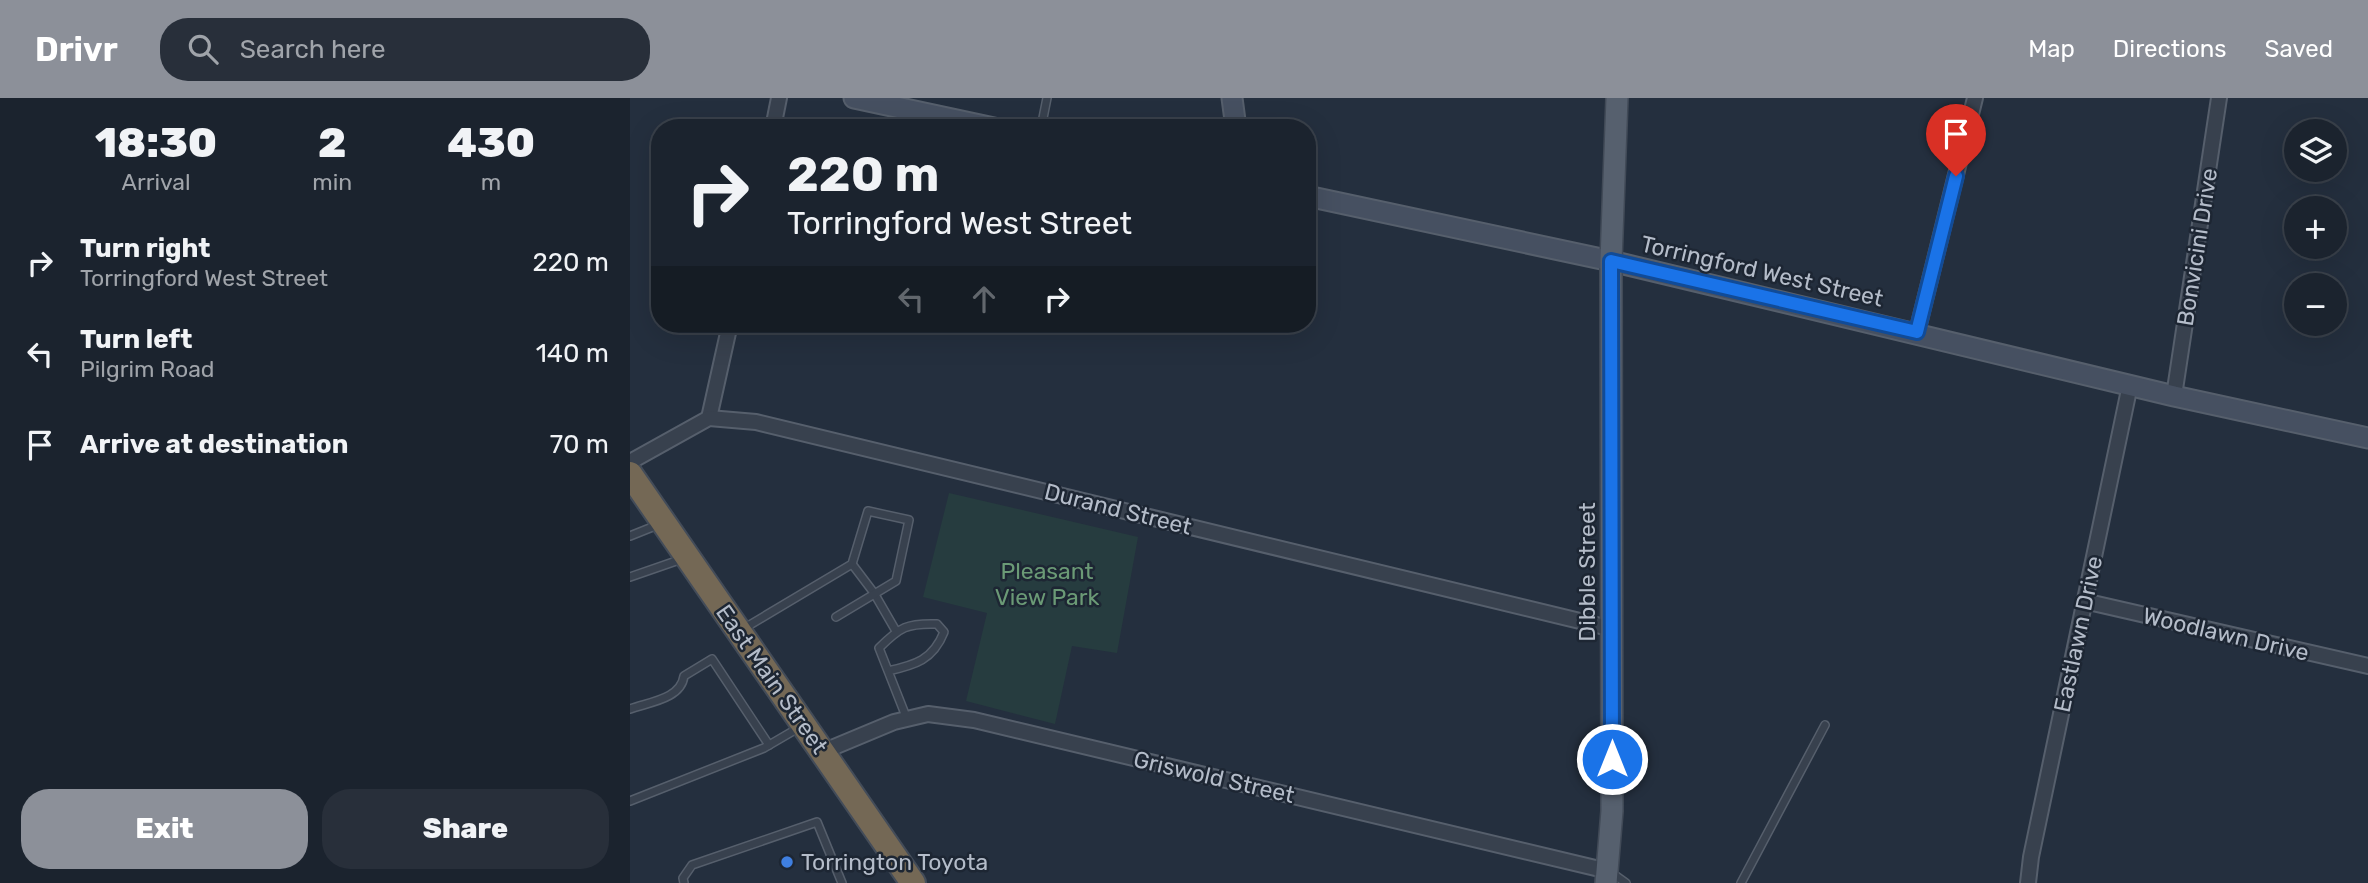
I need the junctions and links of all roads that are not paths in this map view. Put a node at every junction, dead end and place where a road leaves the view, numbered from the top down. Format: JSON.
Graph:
{"nodes":[{"id":1,"x":779,"y":98,"type":"edge"},
{"id":2,"x":854,"y":98,"type":"edge"},
{"id":3,"x":1047,"y":98,"type":"edge"},
{"id":4,"x":1232,"y":98,"type":"edge"},
{"id":5,"x":1617,"y":98,"type":"edge"},
{"id":6,"x":1975,"y":98,"type":"edge"},
{"id":7,"x":2219,"y":98,"type":"edge"},
{"id":8,"x":775,"y":119,"type":"edge"},
{"id":9,"x":940,"y":119,"type":"edge"},
{"id":10,"x":1043,"y":119,"type":"edge"},
{"id":11,"x":1235,"y":119,"type":"edge"},
{"id":12,"x":1316,"y":198,"type":"edge"},
{"id":13,"x":1611,"y":261,"type":"junction"},
{"id":14,"x":1917,"y":332,"type":"junction"},
{"id":15,"x":728,"y":333,"type":"edge"},
{"id":16,"x":2130,"y":385,"type":"junction"},
{"id":17,"x":2174,"y":396,"type":"junction"},
{"id":18,"x":709,"y":418,"type":"junction"},
{"id":19,"x":2368,"y":438,"type":"edge"},
{"id":20,"x":630,"y":461,"type":"edge"},
{"id":21,"x":630,"y":474,"type":"edge"},
{"id":22,"x":664,"y":523,"type":"junction"},
{"id":23,"x":630,"y":536,"type":"edge"},
{"id":24,"x":687,"y":557,"type":"junction"},
{"id":25,"x":852,"y":564,"type":"junction"},
{"id":26,"x":630,"y":577,"type":"edge"},
{"id":27,"x":874,"y":593,"type":"junction"},
{"id":28,"x":2084,"y":601,"type":"junction"},
{"id":29,"x":836,"y":617,"type":"dead end"},
{"id":30,"x":1613,"y":629,"type":"junction"},
{"id":31,"x":739,"y":631,"type":"junction"},
{"id":32,"x":896,"y":631,"type":"junction"},
{"id":33,"x":2368,"y":666,"type":"edge"},
{"id":34,"x":888,"y":671,"type":"junction"},
{"id":35,"x":630,"y":709,"type":"edge"},
{"id":36,"x":907,"y":719,"type":"junction"},
{"id":37,"x":803,"y":725,"type":"junction"},
{"id":38,"x":1825,"y":725,"type":"dead end"},
{"id":39,"x":769,"y":745,"type":"junction"},
{"id":40,"x":822,"y":752,"type":"junction"},
{"id":41,"x":630,"y":801,"type":"edge"},
{"id":42,"x":1607,"y":877,"type":"edge"},
{"id":43,"x":906,"y":881,"type":"edge"},
{"id":44,"x":684,"y":883,"type":"edge"},
{"id":45,"x":842,"y":883,"type":"edge"},
{"id":46,"x":1626,"y":883,"type":"edge"},
{"id":47,"x":1741,"y":883,"type":"edge"},
{"id":48,"x":2028,"y":883,"type":"edge"}],
"edges":[{"from":1,"to":8,"type":"street"},
{"from":2,"to":9,"type":"street"},
{"from":3,"to":10,"type":"lane"},
{"from":4,"to":11,"type":"street"},
{"from":5,"to":13,"type":"main road","name":"Dibble Street"},
{"from":6,"to":14,"type":"street"},
{"from":7,"to":17,"type":"street","name":"Bonvicini Drive"},
{"from":12,"to":13,"type":"street","name":"Torringford West Street"},
{"from":13,"to":14,"type":"street","name":"Torringford West Street"},
{"from":13,"to":30,"type":"main road","name":"Dibble Street"},
{"from":14,"to":16,"type":"street","name":"Torringford West Street"},
{"from":15,"to":18,"type":"street"},
{"from":16,"to":17,"type":"street","name":"Torringford West Street"},
{"from":16,"to":28,"type":"street","name":"Eastlawn Drive"},
{"from":17,"to":19,"type":"street","name":"Torringford West Street"},
{"from":18,"to":20,"type":"street"},
{"from":18,"to":30,"type":"street","name":"Durand Street"},
{"from":21,"to":22,"type":"highway","name":"East Main Street"},
{"from":22,"to":23,"type":"lane"},
{"from":22,"to":24,"type":"highway","name":"East Main Street"},
{"from":24,"to":26,"type":"lane"},
{"from":24,"to":31,"type":"highway","name":"East Main Street"},
{"from":25,"to":27,"type":"lane"},
{"from":25,"to":27,"type":"lane"},
{"from":25,"to":31,"type":"lane"},
{"from":27,"to":29,"type":"lane"},
{"from":27,"to":32,"type":"lane"},
{"from":28,"to":33,"type":"street","name":"Woodlawn Drive"},
{"from":28,"to":48,"type":"street","name":"Eastlawn Drive"},
{"from":30,"to":42,"type":"main road","name":"Dibble Street"},
{"from":31,"to":37,"type":"highway","name":"East Main Street"},
{"from":32,"to":34,"type":"lane"},
{"from":32,"to":34,"type":"lane"},
{"from":34,"to":36,"type":"lane"},
{"from":35,"to":39,"type":"lane"},
{"from":36,"to":40,"type":"street","name":"Griswold Street"},
{"from":36,"to":42,"type":"street","name":"Griswold Street"},
{"from":37,"to":39,"type":"lane"},
{"from":37,"to":40,"type":"highway","name":"East Main Street"},
{"from":38,"to":47,"type":"lane"},
{"from":39,"to":41,"type":"lane"},
{"from":40,"to":43,"type":"highway","name":"East Main Street"},
{"from":42,"to":46,"type":"lane"},
{"from":44,"to":45,"type":"lane"}]}
